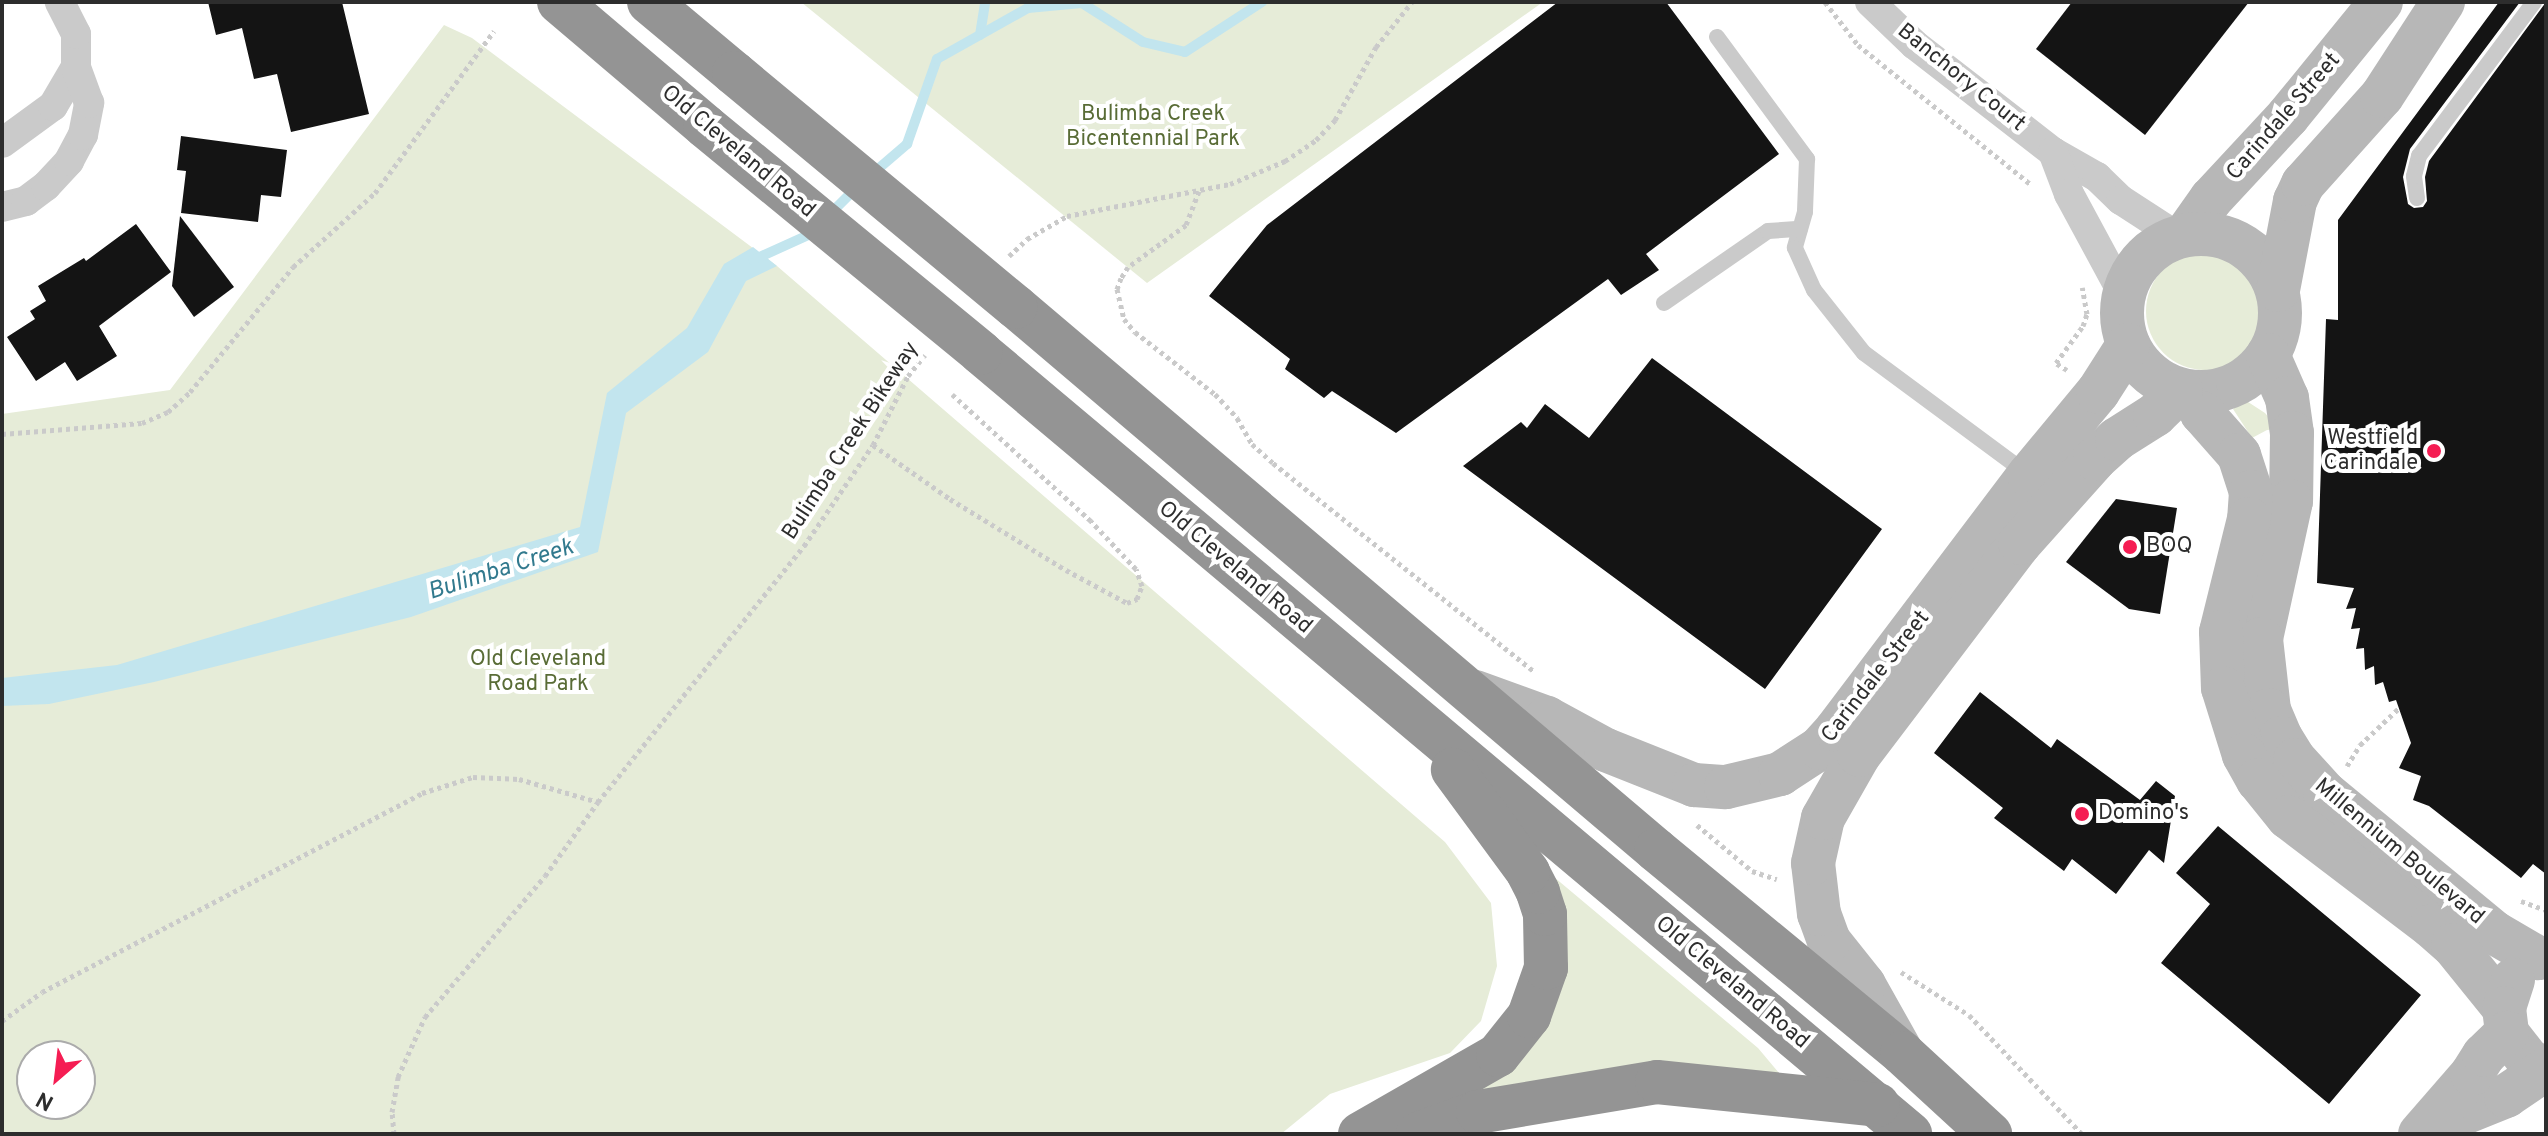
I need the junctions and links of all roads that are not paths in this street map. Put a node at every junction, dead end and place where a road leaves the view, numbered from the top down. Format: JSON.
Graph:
{"nodes":[{"id":1,"x":60,"y":2,"type":"edge"},
{"id":2,"x":559,"y":2,"type":"edge"},
{"id":3,"x":649,"y":2,"type":"edge"},
{"id":4,"x":1870,"y":2,"type":"edge"},
{"id":5,"x":2381,"y":2,"type":"edge"},
{"id":6,"x":2443,"y":2,"type":"edge"},
{"id":7,"x":2534,"y":2,"type":"edge"},
{"id":8,"x":1717,"y":37,"type":"dead end"},
{"id":9,"x":76,"y":67,"type":"junction"},
{"id":10,"x":2,"y":143,"type":"edge"},
{"id":11,"x":2053,"y":152,"type":"junction"},
{"id":12,"x":2417,"y":198,"type":"dead end"},
{"id":13,"x":2,"y":207,"type":"edge"},
{"id":14,"x":1800,"y":229,"type":"junction"},
{"id":15,"x":2182,"y":235,"type":"junction"},
{"id":16,"x":2278,"y":290,"type":"junction"},
{"id":17,"x":2123,"y":294,"type":"junction"},
{"id":18,"x":1664,"y":303,"type":"dead end"},
{"id":19,"x":2128,"y":345,"type":"junction"},
{"id":20,"x":2268,"y":355,"type":"junction"},
{"id":21,"x":2188,"y":391,"type":"junction"},
{"id":22,"x":2044,"y":487,"type":"junction"},
{"id":23,"x":1475,"y":692,"type":"junction"},
{"id":24,"x":1410,"y":711,"type":"junction"},
{"id":25,"x":2542,"y":957,"type":"edge"},
{"id":26,"x":2506,"y":1020,"type":"junction"},
{"id":27,"x":1902,"y":1053,"type":"junction"},
{"id":28,"x":2546,"y":1069,"type":"edge"},
{"id":29,"x":1878,"y":1105,"type":"junction"},
{"id":30,"x":2424,"y":1131,"type":"edge"},
{"id":31,"x":1360,"y":1134,"type":"edge"},
{"id":32,"x":1418,"y":1134,"type":"edge"},
{"id":33,"x":1910,"y":1134,"type":"edge"},
{"id":34,"x":1990,"y":1134,"type":"edge"}],
"edges":[{"from":1,"to":9,"type":"street"},
{"from":2,"to":24,"type":"highway","name":"Old Cleveland Road","bridge":true},
{"from":3,"to":23,"type":"highway","bridge":true},
{"from":4,"to":11,"type":"street","name":"Banchory Court"},
{"from":5,"to":15,"type":"street","name":"Carindale Street"},
{"from":6,"to":16,"type":"street"},
{"from":7,"to":12,"type":"lane"},
{"from":8,"to":14,"type":"lane"},
{"from":9,"to":10,"type":"street"},
{"from":9,"to":13,"type":"street"},
{"from":11,"to":15,"type":"street","name":"Banchory Court"},
{"from":11,"to":17,"type":"street"},
{"from":14,"to":18,"type":"lane"},
{"from":14,"to":22,"type":"lane"},
{"from":15,"to":16,"type":"street"},
{"from":15,"to":17,"type":"street"},
{"from":16,"to":20,"type":"street"},
{"from":17,"to":19,"type":"street"},
{"from":19,"to":21,"type":"street"},
{"from":19,"to":22,"type":"street","name":"Carindale Street"},
{"from":20,"to":21,"type":"street"},
{"from":20,"to":25,"type":"street","name":"Millennium Boulevard"},
{"from":21,"to":22,"type":"street","name":"Carindale Street"},
{"from":21,"to":26,"type":"street","name":"Millennium Boulevard"},
{"from":22,"to":23,"type":"street","name":"Carindale Street"},
{"from":22,"to":27,"type":"street","name":"Carindale Street"},
{"from":23,"to":27,"type":"highway"},
{"from":24,"to":29,"type":"highway","name":"Old Cleveland Road"},
{"from":24,"to":31,"type":"highway"},
{"from":25,"to":26,"type":"street"},
{"from":26,"to":28,"type":"street","name":"Millennium Boulevard"},
{"from":26,"to":30,"type":"street"},
{"from":27,"to":34,"type":"highway"},
{"from":28,"to":30,"type":"street"},
{"from":29,"to":32,"type":"highway"},
{"from":29,"to":33,"type":"highway","name":"Old Cleveland Road"}]}
